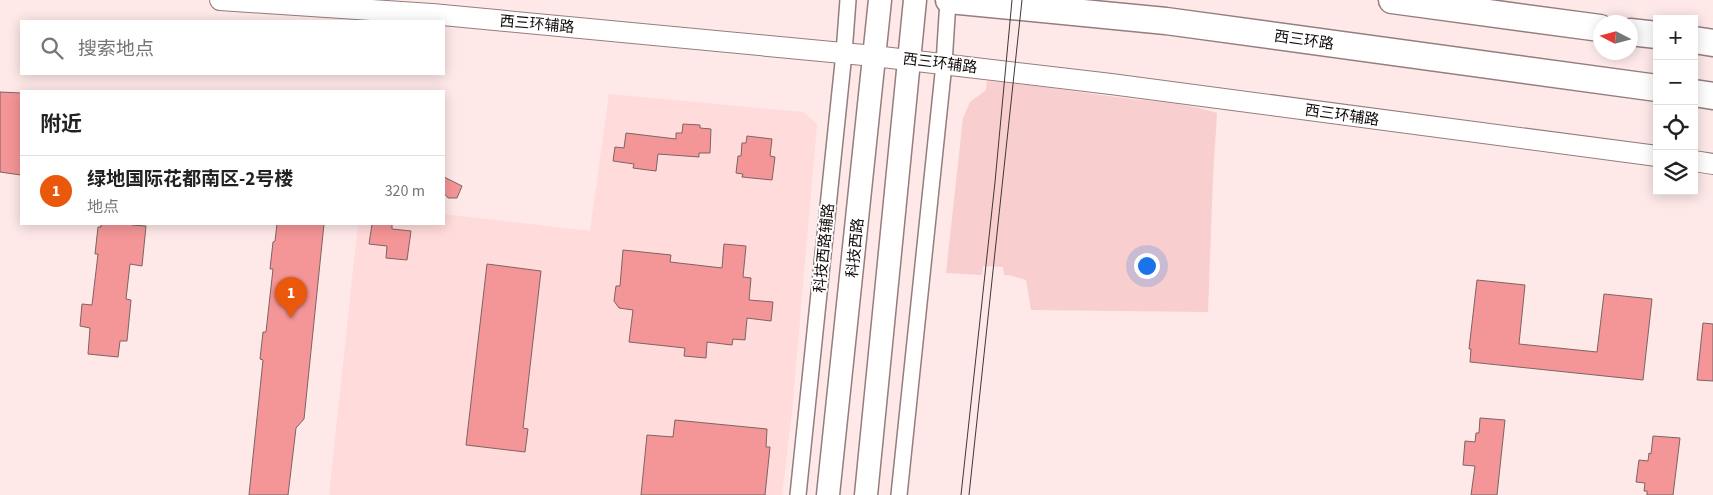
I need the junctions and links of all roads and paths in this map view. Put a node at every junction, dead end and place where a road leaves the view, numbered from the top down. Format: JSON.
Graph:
{"nodes":[{"id":1,"x":220,"y":0,"type":"edge"},
{"id":2,"x":848,"y":0,"type":"edge"},
{"id":3,"x":880,"y":0,"type":"edge"},
{"id":4,"x":915,"y":0,"type":"edge"},
{"id":5,"x":949,"y":0,"type":"edge"},
{"id":6,"x":1392,"y":0,"type":"edge"},
{"id":7,"x":1593,"y":27,"type":"edge"},
{"id":8,"x":1638,"y":33,"type":"edge"},
{"id":9,"x":1653,"y":35,"type":"edge"},
{"id":10,"x":1698,"y":41,"type":"edge"},
{"id":11,"x":1713,"y":43,"type":"edge"},
{"id":12,"x":844,"y":53,"type":"junction"},
{"id":13,"x":874,"y":56,"type":"junction"},
{"id":14,"x":910,"y":60,"type":"junction"},
{"id":15,"x":944,"y":64,"type":"junction"},
{"id":16,"x":1653,"y":87,"type":"edge"},
{"id":17,"x":1698,"y":94,"type":"edge"},
{"id":18,"x":1713,"y":96,"type":"edge"},
{"id":19,"x":1653,"y":155,"type":"edge"},
{"id":20,"x":1698,"y":162,"type":"edge"},
{"id":21,"x":1713,"y":164,"type":"edge"},
{"id":22,"x":798,"y":495,"type":"edge"},
{"id":23,"x":828,"y":495,"type":"edge"},
{"id":24,"x":866,"y":495,"type":"edge"},
{"id":25,"x":899,"y":495,"type":"edge"}],
"edges":[{"from":1,"to":12,"type":"main road","name":"西三环辅路"},
{"from":2,"to":12,"type":"street","name":"科技西路辅路"},
{"from":3,"to":13,"type":"main road","name":"科技西路"},
{"from":4,"to":14,"type":"main road"},
{"from":5,"to":15,"type":"street"},
{"from":5,"to":16,"type":"highway","name":"西三环路"},
{"from":6,"to":7,"type":"highway"},
{"from":8,"to":9,"type":"highway"},
{"from":10,"to":11,"type":"highway"},
{"from":12,"to":13,"type":"main road","name":"西三环辅路"},
{"from":12,"to":22,"type":"street","name":"科技西路辅路"},
{"from":13,"to":14,"type":"main road","name":"西三环辅路"},
{"from":13,"to":23,"type":"main road","name":"科技西路"},
{"from":14,"to":15,"type":"main road","name":"西三环辅路"},
{"from":14,"to":24,"type":"main road"},
{"from":15,"to":19,"type":"main road","name":"西三环辅路"},
{"from":15,"to":25,"type":"street"},
{"from":17,"to":18,"type":"highway"},
{"from":20,"to":21,"type":"main road"}]}
